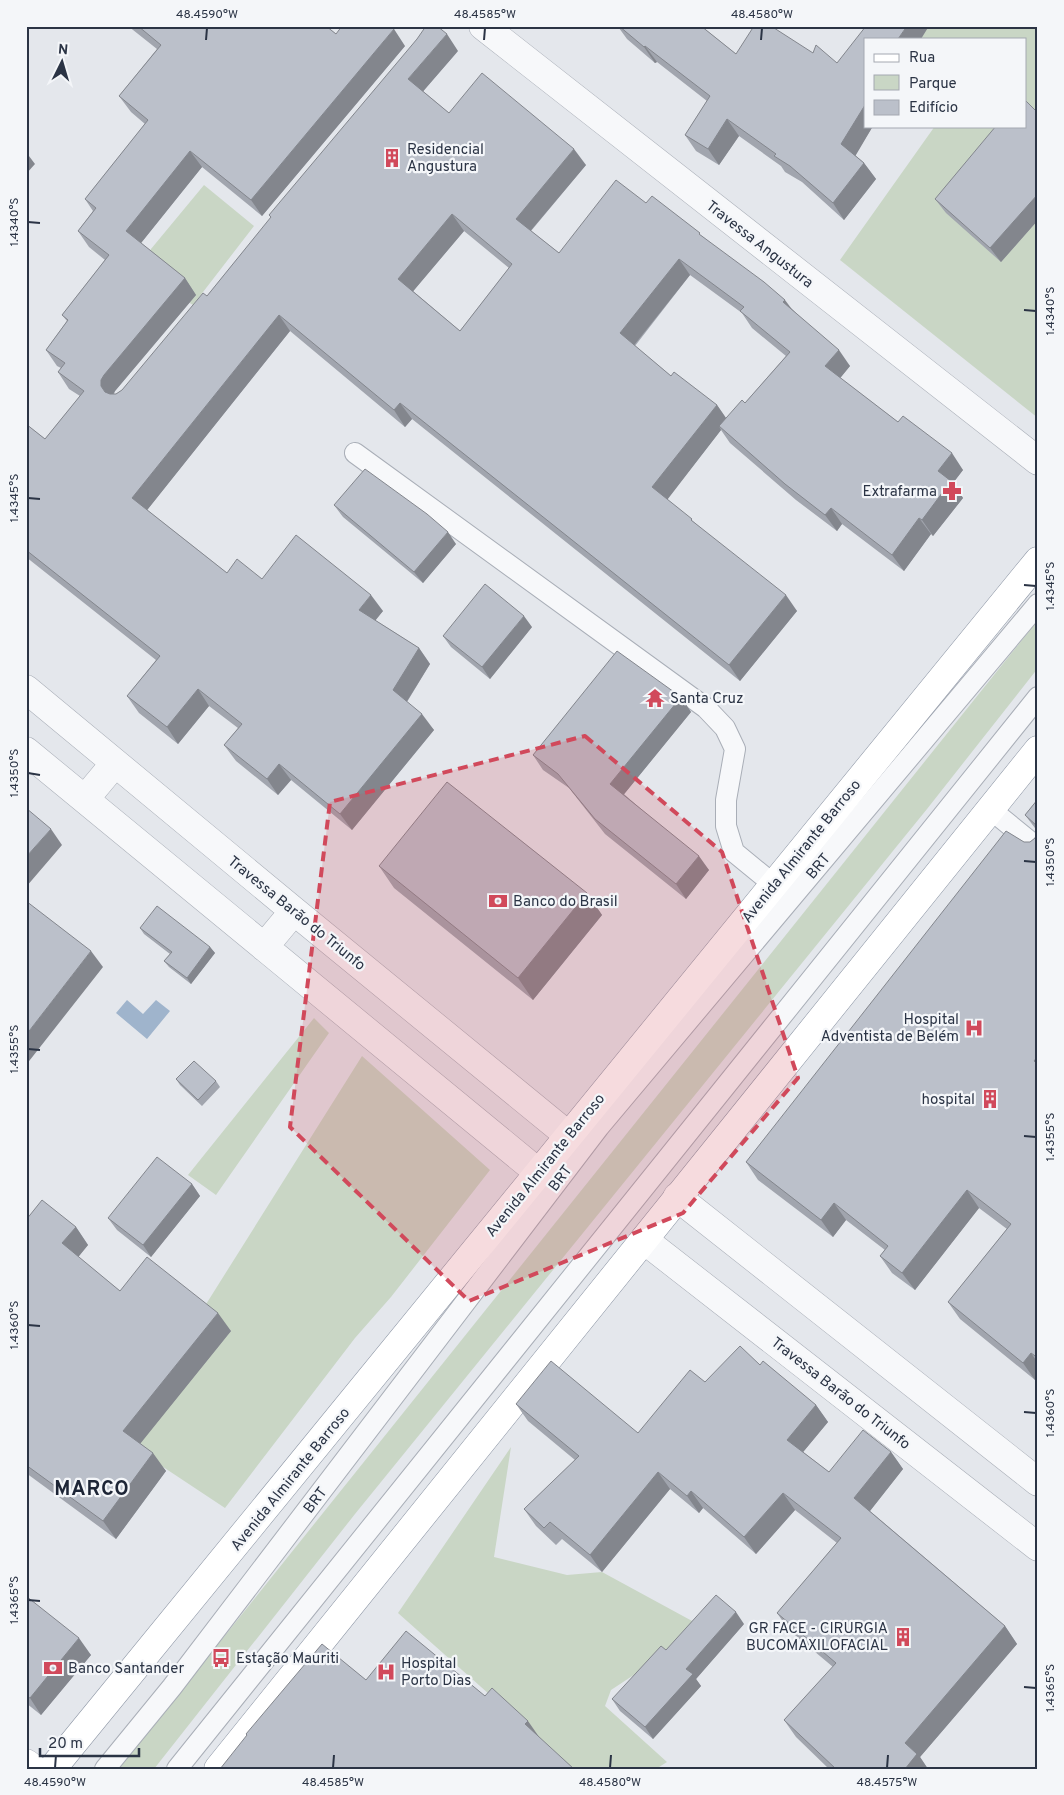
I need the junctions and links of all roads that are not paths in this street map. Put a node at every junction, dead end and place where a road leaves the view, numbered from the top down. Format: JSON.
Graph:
{"nodes":[{"id":1,"x":483,"y":26,"type":"edge"},
{"id":2,"x":356,"y":453,"type":"dead end"},
{"id":3,"x":1038,"y":461,"type":"edge"},
{"id":4,"x":1038,"y":561,"type":"edge"},
{"id":5,"x":1038,"y":604,"type":"edge"},
{"id":6,"x":26,"y":688,"type":"edge"},
{"id":7,"x":1038,"y":697,"type":"edge"},
{"id":8,"x":1038,"y":750,"type":"edge"},
{"id":9,"x":26,"y":751,"type":"edge"},
{"id":10,"x":115,"y":763,"type":"junction"},
{"id":11,"x":84,"y":799,"type":"junction"},
{"id":12,"x":990,"y":809,"type":"junction"},
{"id":13,"x":1038,"y":848,"type":"edge"},
{"id":14,"x":773,"y":884,"type":"junction"},
{"id":15,"x":294,"y":911,"type":"junction"},
{"id":16,"x":264,"y":947,"type":"junction"},
{"id":17,"x":569,"y":1136,"type":"junction"},
{"id":18,"x":539,"y":1172,"type":"junction"},
{"id":19,"x":678,"y":1197,"type":"junction"},
{"id":20,"x":644,"y":1240,"type":"junction"},
{"id":21,"x":1038,"y":1482,"type":"edge"},
{"id":22,"x":1038,"y":1547,"type":"edge"},
{"id":23,"x":26,"y":1763,"type":"edge"},
{"id":24,"x":34,"y":1769,"type":"edge"},
{"id":25,"x":52,"y":1769,"type":"edge"},
{"id":26,"x":105,"y":1769,"type":"edge"},
{"id":27,"x":177,"y":1769,"type":"edge"},
{"id":28,"x":218,"y":1769,"type":"edge"}],
"edges":[{"from":1,"to":3,"type":"street","name":"Travessa Angustura"},
{"from":2,"to":14,"type":"lane"},
{"from":4,"to":14,"type":"main road","name":"Avenida Almirante Barroso"},
{"from":5,"to":26,"type":"lane","name":"BRT"},
{"from":6,"to":10,"type":"street","name":"Travessa Barão do Triunfo"},
{"from":7,"to":27,"type":"lane"},
{"from":8,"to":12,"type":"main road"},
{"from":9,"to":11,"type":"street"},
{"from":10,"to":11,"type":"street"},
{"from":10,"to":15,"type":"street","name":"Travessa Barão do Triunfo"},
{"from":11,"to":16,"type":"street"},
{"from":12,"to":13,"type":"lane"},
{"from":12,"to":19,"type":"main road"},
{"from":14,"to":17,"type":"main road","name":"Avenida Almirante Barroso"},
{"from":15,"to":16,"type":"street"},
{"from":15,"to":17,"type":"street","name":"Travessa Barão do Triunfo"},
{"from":16,"to":18,"type":"street"},
{"from":17,"to":18,"type":"main road","name":"Avenida Almirante Barroso"},
{"from":18,"to":25,"type":"main road","name":"Avenida Almirante Barroso"},
{"from":19,"to":20,"type":"main road"},
{"from":19,"to":21,"type":"street"},
{"from":20,"to":22,"type":"street","name":"Travessa Barão do Triunfo"},
{"from":20,"to":28,"type":"main road"},
{"from":23,"to":24,"type":"main road"}]}
